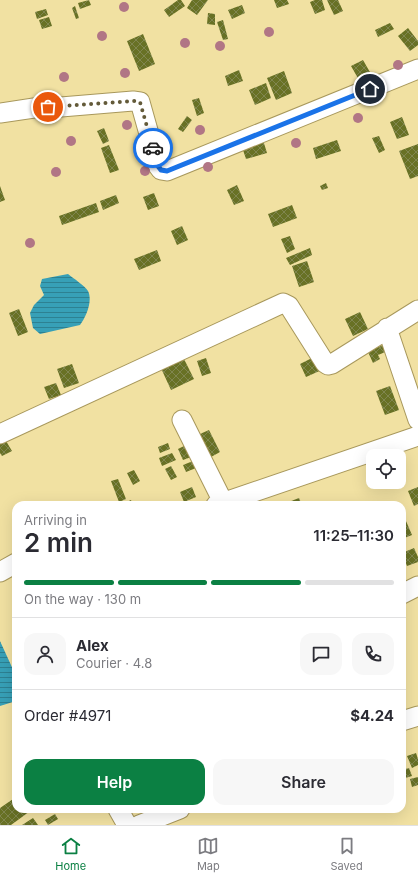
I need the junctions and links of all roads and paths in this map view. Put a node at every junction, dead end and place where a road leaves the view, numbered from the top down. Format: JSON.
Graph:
{"nodes":[{"id":1,"x":418,"y":70,"type":"edge"},
{"id":2,"x":0,"y":113,"type":"edge"},
{"id":3,"x":418,"y":310,"type":"edge"},
{"id":4,"x":388,"y":328,"type":"junction"},
{"id":5,"x":182,"y":420,"type":"dead end"},
{"id":6,"x":418,"y":420,"type":"edge"},
{"id":7,"x":0,"y":434,"type":"edge"},
{"id":8,"x":418,"y":436,"type":"edge"},
{"id":9,"x":218,"y":501,"type":"edge"},
{"id":10,"x":225,"y":501,"type":"edge"},
{"id":11,"x":12,"y":565,"type":"edge"},
{"id":12,"x":0,"y":572,"type":"edge"},
{"id":13,"x":418,"y":586,"type":"edge"},
{"id":14,"x":406,"y":592,"type":"edge"},
{"id":15,"x":418,"y":716,"type":"edge"},
{"id":16,"x":406,"y":720,"type":"edge"},
{"id":17,"x":120,"y":813,"type":"edge"},
{"id":18,"x":170,"y":813,"type":"edge"},
{"id":19,"x":127,"y":825,"type":"edge"},
{"id":20,"x":140,"y":825,"type":"edge"}],
"edges":[{"from":1,"to":2,"type":"street"},
{"from":3,"to":4,"type":"street"},
{"from":4,"to":6,"type":"street"},
{"from":4,"to":7,"type":"street"},
{"from":5,"to":9,"type":"street"},
{"from":8,"to":10,"type":"street"},
{"from":11,"to":12,"type":"street"},
{"from":13,"to":14,"type":"street"},
{"from":15,"to":16,"type":"street"},
{"from":17,"to":19,"type":"street"},
{"from":18,"to":20,"type":"street"}]}
